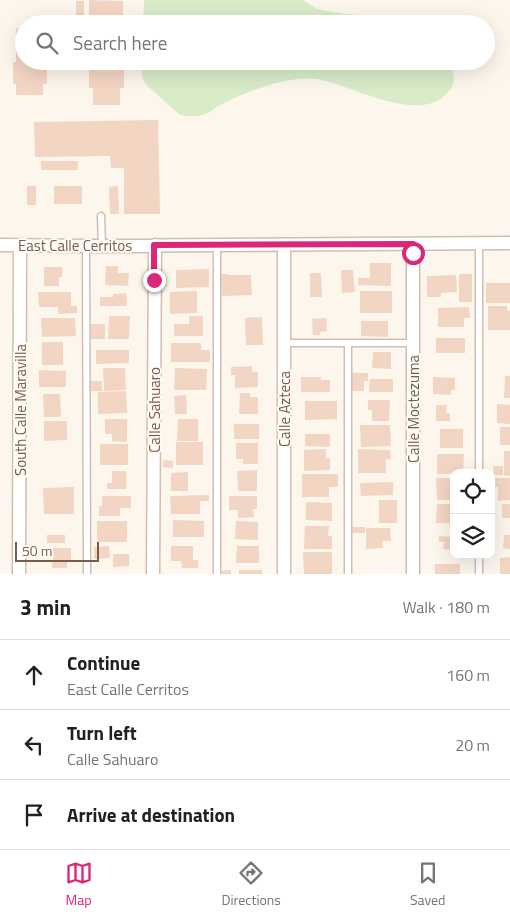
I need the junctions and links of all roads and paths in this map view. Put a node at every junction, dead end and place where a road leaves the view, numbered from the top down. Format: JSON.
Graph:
{"nodes":[{"id":1,"x":101,"y":216,"type":"dead end"},
{"id":2,"x":510,"y":243,"type":"edge"},
{"id":3,"x":413,"y":244,"type":"junction"},
{"id":4,"x":479,"y":244,"type":"junction"},
{"id":5,"x":0,"y":245,"type":"edge"},
{"id":6,"x":20,"y":245,"type":"junction"},
{"id":7,"x":154,"y":245,"type":"junction"},
{"id":8,"x":217,"y":245,"type":"junction"},
{"id":9,"x":284,"y":245,"type":"junction"},
{"id":10,"x":86,"y":246,"type":"junction"},
{"id":11,"x":102,"y":246,"type":"junction"},
{"id":12,"x":284,"y":343,"type":"junction"},
{"id":13,"x":412,"y":343,"type":"junction"},
{"id":14,"x":348,"y":344,"type":"junction"},
{"id":15,"x":479,"y":469,"type":"edge"},
{"id":16,"x":479,"y":559,"type":"edge"},
{"id":17,"x":19,"y":574,"type":"edge"},
{"id":18,"x":86,"y":574,"type":"edge"},
{"id":19,"x":153,"y":574,"type":"edge"},
{"id":20,"x":217,"y":574,"type":"edge"},
{"id":21,"x":284,"y":574,"type":"edge"},
{"id":22,"x":348,"y":574,"type":"edge"},
{"id":23,"x":413,"y":574,"type":"edge"},
{"id":24,"x":479,"y":574,"type":"edge"}],
"edges":[{"from":1,"to":11,"type":"lane"},
{"from":2,"to":4,"type":"street","name":"East Calle Cerritos"},
{"from":3,"to":4,"type":"street","name":"East Calle Cerritos"},
{"from":3,"to":9,"type":"street","name":"East Calle Cerritos"},
{"from":3,"to":13,"type":"street","name":"Calle Moctezuma"},
{"from":4,"to":15,"type":"lane"},
{"from":5,"to":6,"type":"street","name":"East Calle Cerritos"},
{"from":6,"to":10,"type":"street","name":"East Calle Cerritos"},
{"from":6,"to":17,"type":"street","name":"South Calle Maravilla"},
{"from":7,"to":8,"type":"street","name":"East Calle Cerritos"},
{"from":7,"to":11,"type":"street","name":"East Calle Cerritos"},
{"from":7,"to":19,"type":"street","name":"Calle Sahuaro"},
{"from":8,"to":9,"type":"street","name":"East Calle Cerritos"},
{"from":8,"to":20,"type":"lane"},
{"from":9,"to":12,"type":"street","name":"Calle Azteca"},
{"from":10,"to":11,"type":"street","name":"East Calle Cerritos"},
{"from":10,"to":18,"type":"lane"},
{"from":12,"to":14,"type":"lane"},
{"from":12,"to":21,"type":"street","name":"Calle Azteca"},
{"from":13,"to":14,"type":"lane"},
{"from":13,"to":23,"type":"street","name":"Calle Moctezuma"},
{"from":14,"to":22,"type":"lane"},
{"from":16,"to":24,"type":"lane"}]}
